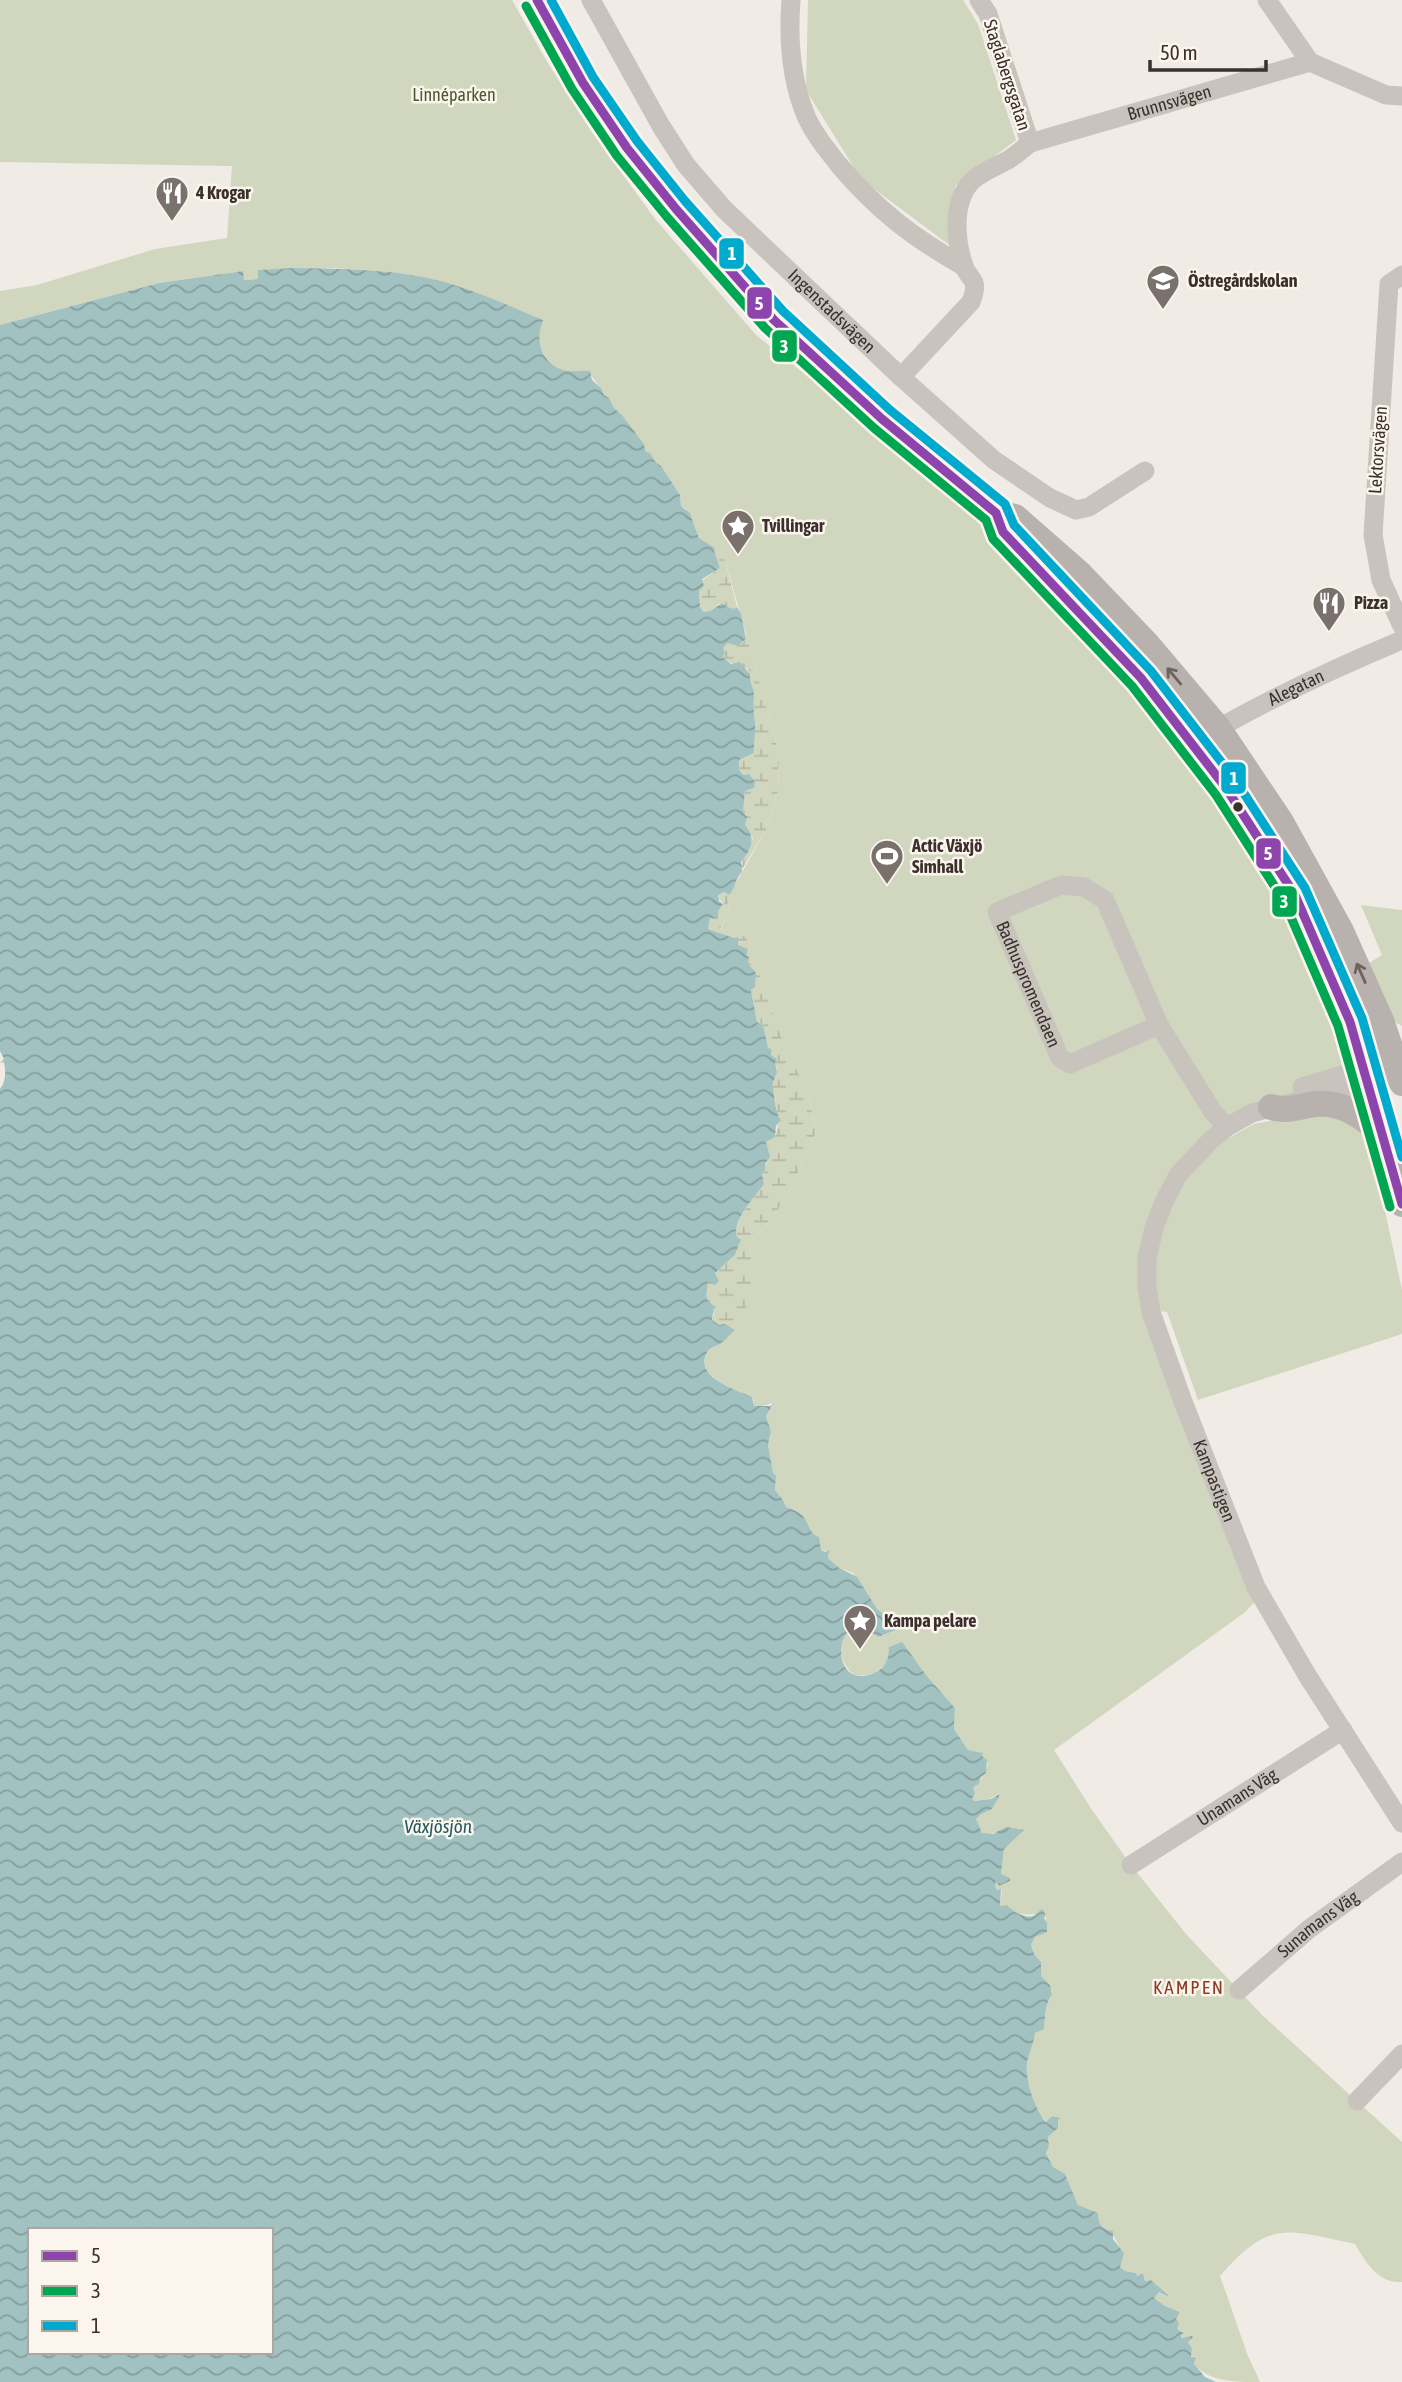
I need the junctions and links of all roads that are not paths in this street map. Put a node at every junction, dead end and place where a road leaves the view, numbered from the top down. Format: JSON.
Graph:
{"nodes":[{"id":1,"x":537,"y":0,"type":"edge"},
{"id":2,"x":591,"y":0,"type":"edge"},
{"id":3,"x":792,"y":0,"type":"edge"},
{"id":4,"x":979,"y":0,"type":"edge"},
{"id":5,"x":1267,"y":0,"type":"edge"},
{"id":6,"x":1310,"y":62,"type":"junction"},
{"id":7,"x":1402,"y":96,"type":"edge"},
{"id":8,"x":1030,"y":143,"type":"junction"},
{"id":9,"x":963,"y":266,"type":"junction"},
{"id":10,"x":1402,"y":275,"type":"edge"},
{"id":11,"x":901,"y":377,"type":"junction"},
{"id":12,"x":1145,"y":471,"type":"dead end"},
{"id":13,"x":996,"y":513,"type":"junction"},
{"id":14,"x":1402,"y":626,"type":"edge"},
{"id":15,"x":1402,"y":640,"type":"edge"},
{"id":16,"x":1219,"y":728,"type":"junction"},
{"id":17,"x":1193,"y":743,"type":"junction"},
{"id":18,"x":1375,"y":1006,"type":"junction"},
{"id":19,"x":1159,"y":1025,"type":"junction"},
{"id":20,"x":1402,"y":1030,"type":"edge"},
{"id":21,"x":1400,"y":1070,"type":"edge"},
{"id":22,"x":1367,"y":1075,"type":"junction"},
{"id":23,"x":1261,"y":1110,"type":"junction"},
{"id":24,"x":1227,"y":1127,"type":"junction"},
{"id":25,"x":1384,"y":1134,"type":"junction"},
{"id":26,"x":1402,"y":1204,"type":"edge"},
{"id":27,"x":1343,"y":1730,"type":"junction"},
{"id":28,"x":1402,"y":1823,"type":"edge"},
{"id":29,"x":1402,"y":1862,"type":"edge"},
{"id":30,"x":1131,"y":1865,"type":"dead end"},
{"id":31,"x":1239,"y":1990,"type":"dead end"},
{"id":32,"x":1402,"y":2054,"type":"edge"},
{"id":33,"x":1357,"y":2101,"type":"dead end"}],
"edges":[{"from":1,"to":13,"type":"main road"},
{"from":2,"to":11,"type":"street","name":"Ingenstadsvägen"},
{"from":3,"to":9,"type":"street"},
{"from":4,"to":8,"type":"street","name":"Staglabergsgatan"},
{"from":5,"to":6,"type":"street"},
{"from":6,"to":7,"type":"street"},
{"from":6,"to":8,"type":"street","name":"Brunnsvägen"},
{"from":8,"to":9,"type":"street","name":"Staglabergsgatan"},
{"from":9,"to":11,"type":"street","name":"Staglabergsgatan"},
{"from":10,"to":14,"type":"street","name":"Lektorsvägen"},
{"from":11,"to":12,"type":"street","name":"Ingenstadsvägen"},
{"from":16,"to":13,"type":"main road","one_way":true},
{"from":13,"to":17,"type":"main road"},
{"from":15,"to":16,"type":"street","name":"Alegatan"},
{"from":16,"to":17,"type":"street","name":"Alegatan"},
{"from":18,"to":16,"type":"main road","one_way":true},
{"from":17,"to":22,"type":"main road"},
{"from":18,"to":20,"type":"main road"},
{"from":18,"to":21,"type":"main road"},
{"from":19,"to":19,"type":"street","name":"Badhuspromendaen"},
{"from":19,"to":24,"type":"street"},
{"from":21,"to":22,"type":"street","name":"Kampastigen"},
{"from":22,"to":23,"type":"street","name":"Kampastigen"},
{"from":22,"to":25,"type":"main road"},
{"from":23,"to":24,"type":"street","name":"Kampastigen"},
{"from":23,"to":25,"type":"main road"},
{"from":24,"to":27,"type":"street","name":"Kampastigen"},
{"from":25,"to":26,"type":"main road"},
{"from":27,"to":28,"type":"street","name":"Kampastigen"},
{"from":27,"to":30,"type":"street","name":"Unamans Väg"},
{"from":29,"to":31,"type":"street","name":"Sunamans Väg"},
{"from":32,"to":33,"type":"street"}]}
